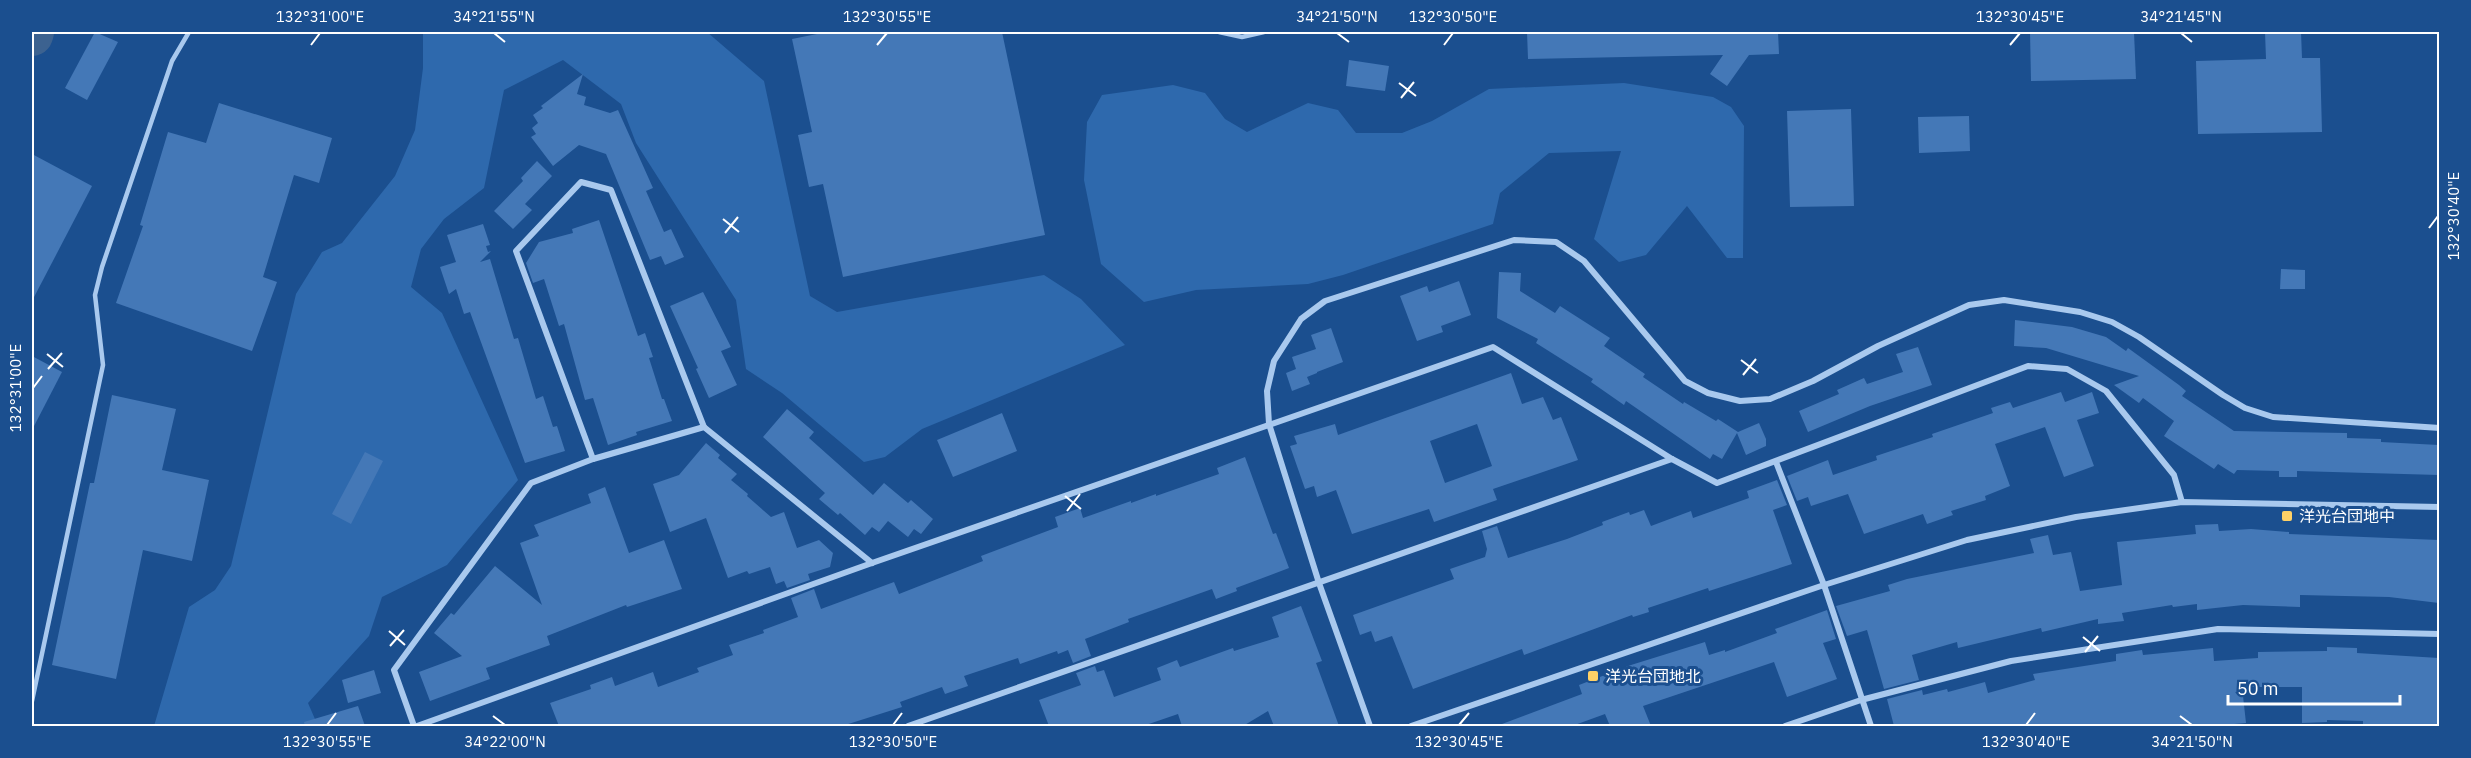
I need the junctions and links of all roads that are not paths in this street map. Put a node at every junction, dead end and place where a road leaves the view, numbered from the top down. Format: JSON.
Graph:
{"nodes":[{"id":1,"x":189,"y":32,"type":"edge"},
{"id":2,"x":1218,"y":32,"type":"edge"},
{"id":3,"x":1264,"y":32,"type":"edge"},
{"id":4,"x":1269,"y":424,"type":"junction"},
{"id":5,"x":704,"y":427,"type":"junction"},
{"id":6,"x":2439,"y":428,"type":"edge"},
{"id":7,"x":593,"y":459,"type":"junction"},
{"id":8,"x":1672,"y":459,"type":"junction"},
{"id":9,"x":1776,"y":462,"type":"junction"},
{"id":10,"x":2182,"y":502,"type":"junction"},
{"id":11,"x":2439,"y":507,"type":"edge"},
{"id":12,"x":872,"y":563,"type":"junction"},
{"id":13,"x":1319,"y":583,"type":"junction"},
{"id":14,"x":1824,"y":585,"type":"junction"},
{"id":15,"x":2439,"y":634,"type":"edge"},
{"id":16,"x":1861,"y":700,"type":"junction"},
{"id":17,"x":32,"y":701,"type":"edge"},
{"id":18,"x":415,"y":726,"type":"edge"},
{"id":19,"x":908,"y":726,"type":"edge"},
{"id":20,"x":1370,"y":726,"type":"edge"},
{"id":21,"x":1412,"y":726,"type":"edge"},
{"id":22,"x":1785,"y":726,"type":"edge"},
{"id":23,"x":1871,"y":726,"type":"edge"}],
"edges":[{"from":1,"to":17,"type":"lane"},
{"from":2,"to":3,"type":"lane"},
{"from":4,"to":6,"type":"street"},
{"from":4,"to":8,"type":"street"},
{"from":4,"to":12,"type":"street"},
{"from":4,"to":13,"type":"street"},
{"from":5,"to":7,"type":"street"},
{"from":5,"to":7,"type":"street"},
{"from":5,"to":12,"type":"street"},
{"from":7,"to":18,"type":"street"},
{"from":8,"to":9,"type":"street"},
{"from":8,"to":13,"type":"street"},
{"from":9,"to":10,"type":"street"},
{"from":9,"to":14,"type":"street"},
{"from":10,"to":11,"type":"street"},
{"from":10,"to":14,"type":"street"},
{"from":12,"to":18,"type":"street"},
{"from":13,"to":19,"type":"street"},
{"from":13,"to":20,"type":"street"},
{"from":14,"to":16,"type":"street"},
{"from":14,"to":21,"type":"street"},
{"from":15,"to":16,"type":"street"},
{"from":16,"to":22,"type":"street"},
{"from":16,"to":23,"type":"street"}]}
